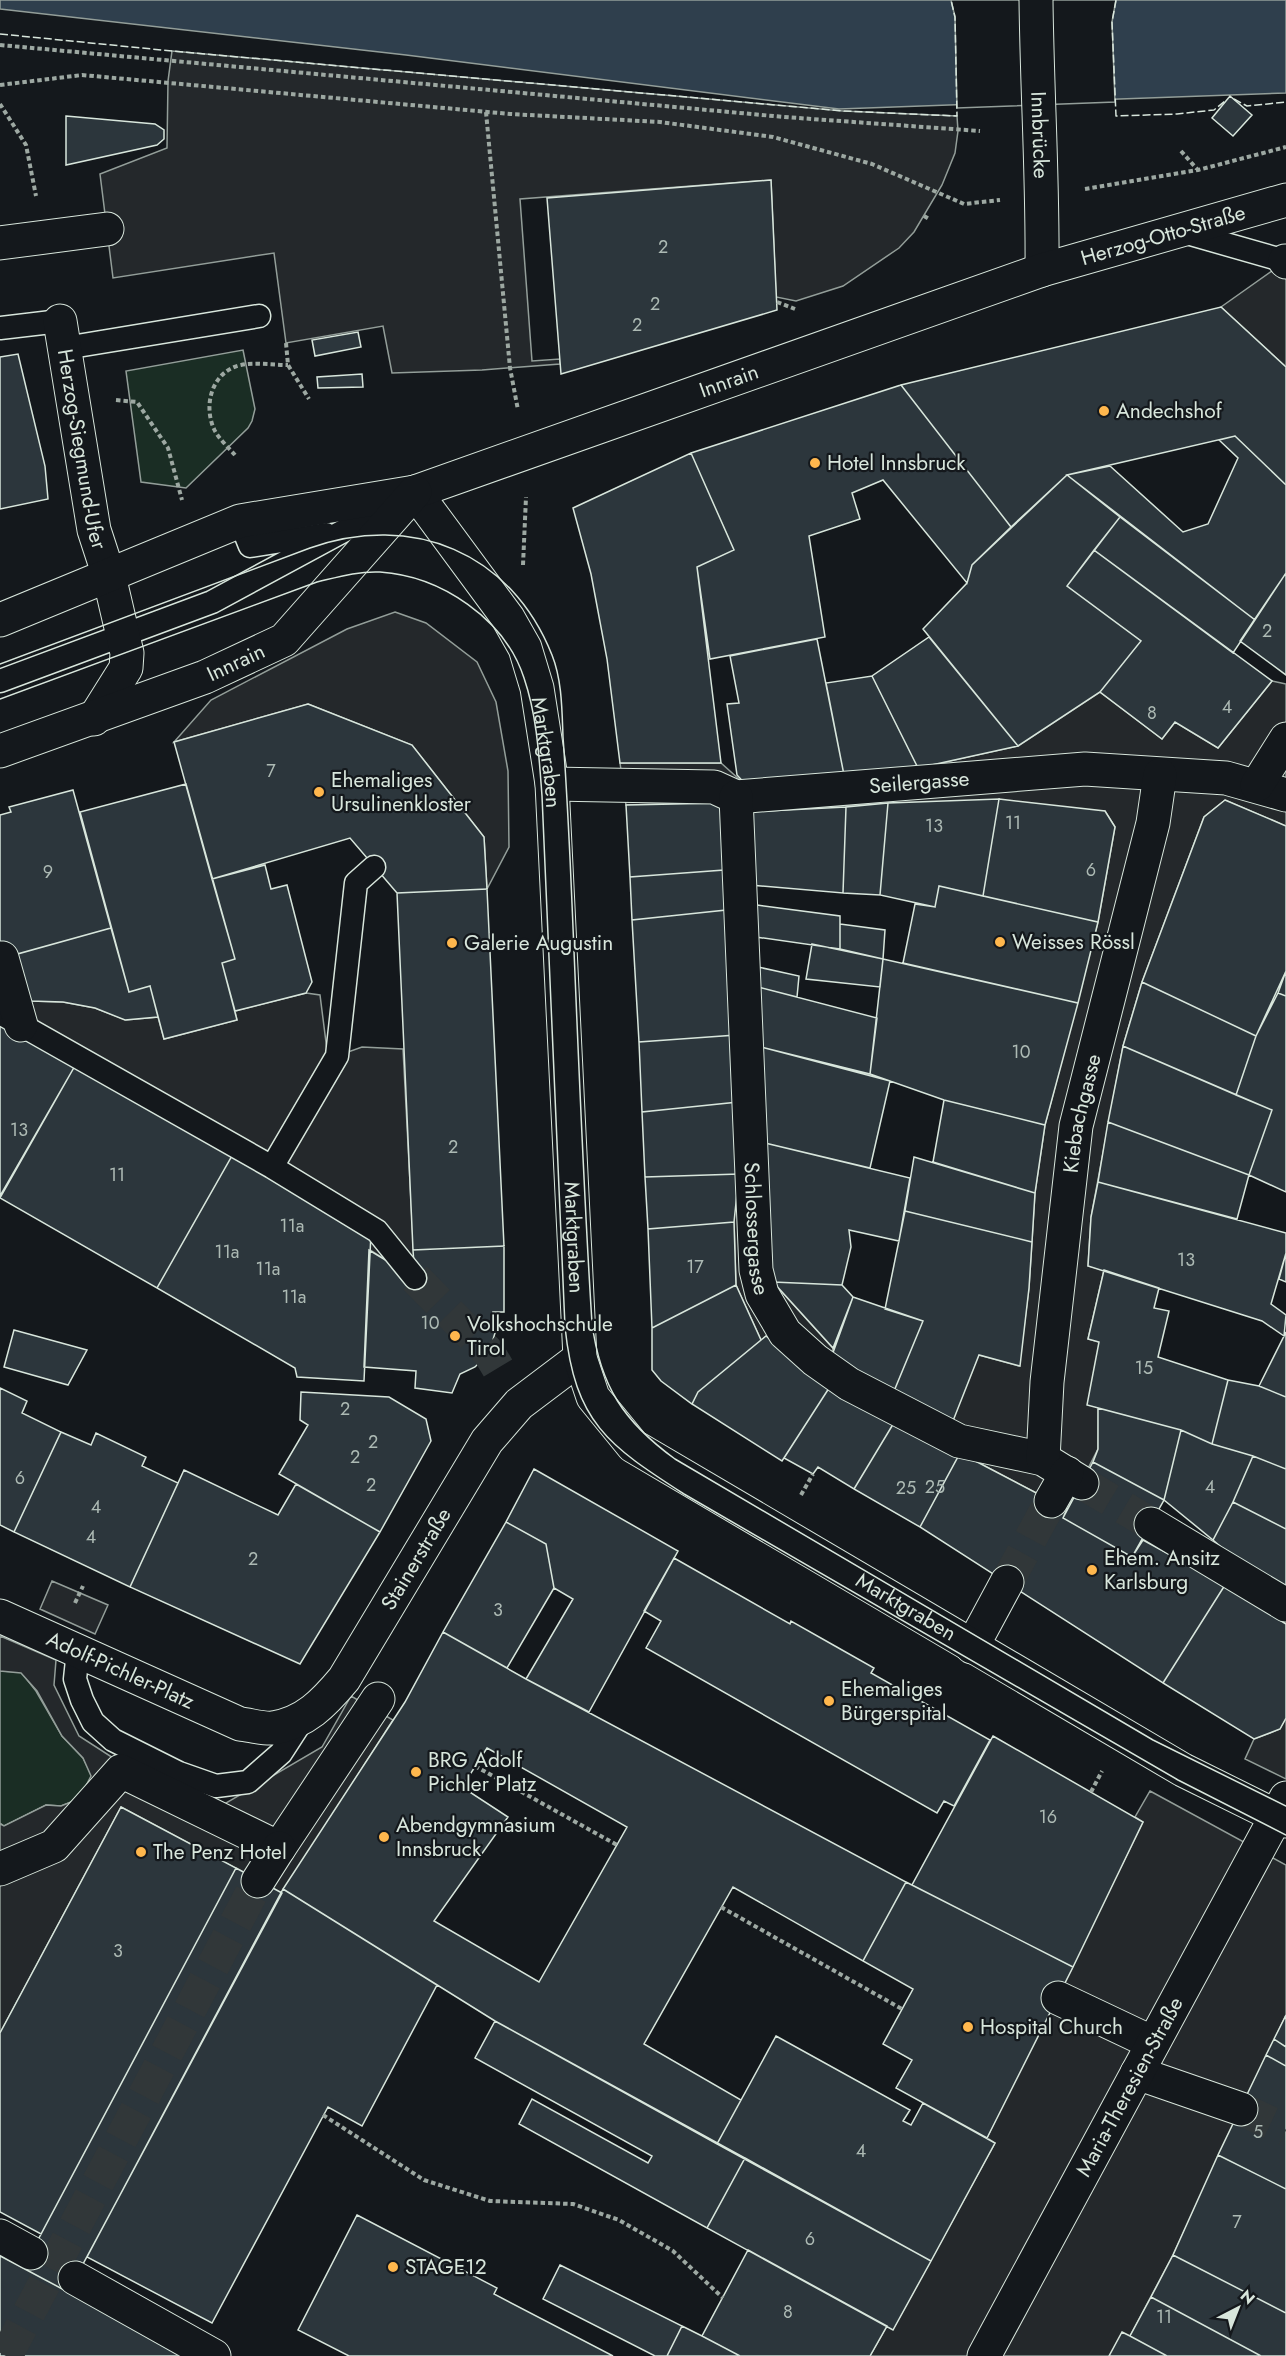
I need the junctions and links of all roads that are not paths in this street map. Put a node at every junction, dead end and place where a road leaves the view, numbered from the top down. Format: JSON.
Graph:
{"nodes":[{"id":1,"x":1036,"y":0,"type":"edge"},
{"id":2,"x":1286,"y":200,"type":"edge"},
{"id":3,"x":107,"y":228,"type":"dead end"},
{"id":4,"x":1179,"y":230,"type":"junction"},
{"id":5,"x":0,"y":243,"type":"edge"},
{"id":6,"x":1286,"y":261,"type":"edge"},
{"id":7,"x":1042,"y":270,"type":"junction"},
{"id":8,"x":258,"y":316,"type":"dead end"},
{"id":9,"x":0,"y":328,"type":"edge"},
{"id":10,"x":63,"y":334,"type":"junction"},
{"id":11,"x":415,"y":492,"type":"junction"},
{"id":12,"x":240,"y":521,"type":"junction"},
{"id":13,"x":344,"y":531,"type":"junction"},
{"id":14,"x":109,"y":576,"type":"junction"},
{"id":15,"x":0,"y":620,"type":"edge"},
{"id":16,"x":124,"y":636,"type":"junction"},
{"id":17,"x":0,"y":681,"type":"edge"},
{"id":18,"x":94,"y":719,"type":"junction"},
{"id":19,"x":1286,"y":739,"type":"edge"},
{"id":20,"x":0,"y":751,"type":"edge"},
{"id":21,"x":1160,"y":775,"type":"junction"},
{"id":22,"x":552,"y":784,"type":"junction"},
{"id":23,"x":1271,"y":790,"type":"edge"},
{"id":24,"x":736,"y":797,"type":"junction"},
{"id":25,"x":374,"y":867,"type":"dead end"},
{"id":26,"x":2,"y":958,"type":"dead end"},
{"id":27,"x":11,"y":1019,"type":"edge"},
{"id":28,"x":272,"y":1167,"type":"junction"},
{"id":29,"x":415,"y":1278,"type":"tunnel mouth"},
{"id":30,"x":580,"y":1358,"type":"junction"},
{"id":31,"x":1064,"y":1471,"type":"junction"},
{"id":32,"x":1051,"y":1501,"type":"tunnel mouth"},
{"id":33,"x":1151,"y":1524,"type":"tunnel mouth"},
{"id":34,"x":1007,"y":1582,"type":"tunnel mouth"},
{"id":35,"x":1286,"y":1605,"type":"edge"},
{"id":36,"x":0,"y":1616,"type":"edge"},
{"id":37,"x":972,"y":1647,"type":"junction"},
{"id":38,"x":78,"y":1651,"type":"junction"},
{"id":39,"x":378,"y":1699,"type":"dead end"},
{"id":40,"x":303,"y":1719,"type":"junction"},
{"id":41,"x":240,"y":1724,"type":"joint"},
{"id":42,"x":1282,"y":1812,"type":"edge"},
{"id":43,"x":279,"y":1848,"type":"junction"},
{"id":44,"x":0,"y":1869,"type":"edge"},
{"id":45,"x":258,"y":1881,"type":"tunnel mouth"},
{"id":46,"x":1058,"y":1998,"type":"dead end"},
{"id":47,"x":1154,"y":2043,"type":"junction"},
{"id":48,"x":1137,"y":2073,"type":"junction"},
{"id":49,"x":1241,"y":2109,"type":"tunnel mouth"},
{"id":50,"x":0,"y":2236,"type":"edge"},
{"id":51,"x":31,"y":2253,"type":"dead end"},
{"id":52,"x":75,"y":2278,"type":"dead end"},
{"id":53,"x":214,"y":2356,"type":"edge"},
{"id":54,"x":984,"y":2356,"type":"edge"}],
"edges":[{"from":1,"to":7,"type":"street","name":"Innbrücke"},
{"from":2,"to":4,"type":"street","name":"Herzog-Otto-Straße"},
{"from":3,"to":5,"type":"street"},
{"from":4,"to":6,"type":"lane"},
{"from":4,"to":7,"type":"street","name":"Herzog-Otto-Straße"},
{"from":7,"to":11,"type":"street","name":"Innrain"},
{"from":8,"to":10,"type":"lane"},
{"from":9,"to":10,"type":"lane"},
{"from":10,"to":14,"type":"street","name":"Herzog-Siegmund-Ufer"},
{"from":11,"to":12,"type":"street","name":"Innrain"},
{"from":11,"to":13,"type":"lane"},
{"from":11,"to":18,"type":"street","name":"Innrain"},
{"from":11,"to":22,"type":"street","name":"Marktgraben"},
{"from":12,"to":13,"type":"lane"},
{"from":12,"to":14,"type":"street","name":"Innrain"},
{"from":13,"to":16,"type":"lane"},
{"from":14,"to":15,"type":"street","name":"Innrain"},
{"from":14,"to":16,"type":"street","name":"Herzog-Siegmund-Ufer"},
{"from":16,"to":17,"type":"lane"},
{"from":16,"to":18,"type":"street","name":"Herzog-Siegmund-Ufer"},
{"from":18,"to":20,"type":"street","name":"Innrain"},
{"from":19,"to":23,"type":"street"},
{"from":21,"to":23,"type":"street","name":"Seilergasse"},
{"from":21,"to":24,"type":"street","name":"Seilergasse"},
{"from":21,"to":31,"type":"street","name":"Kiebachgasse"},
{"from":22,"to":24,"type":"street","name":"Seilergasse"},
{"from":22,"to":30,"type":"street","name":"Marktgraben"},
{"from":24,"to":31,"type":"street","name":"Schlossergasse"},
{"from":25,"to":28,"type":"lane"},
{"from":26,"to":27,"type":"street"},
{"from":27,"to":28,"type":"lane"},
{"from":28,"to":29,"type":"lane"},
{"from":30,"to":37,"type":"street","name":"Marktgraben"},
{"from":30,"to":40,"type":"street","name":"Stainerstraße"},
{"from":31,"to":32,"type":"street"},
{"from":33,"to":35,"type":"street"},
{"from":34,"to":37,"type":"street"},
{"from":36,"to":38,"type":"street","name":"Adolf-Pichler-Platz"},
{"from":37,"to":42,"type":"street","name":"Marktgraben"},
{"from":38,"to":40,"type":"lane"},
{"from":38,"to":41,"type":"street","name":"Adolf-Pichler-Platz"},
{"from":39,"to":43,"type":"street"},
{"from":40,"to":41,"type":"street","name":"Stainerstraße"},
{"from":42,"to":47,"type":"street","name":"Maria-Theresien-Straße"},
{"from":43,"to":44,"type":"street"},
{"from":43,"to":45,"type":"street"},
{"from":46,"to":47,"type":"street"},
{"from":47,"to":48,"type":"street","name":"Maria-Theresien-Straße"},
{"from":48,"to":49,"type":"street"},
{"from":48,"to":54,"type":"street","name":"Maria-Theresien-Straße"},
{"from":50,"to":51,"type":"street"},
{"from":52,"to":53,"type":"street"}]}
